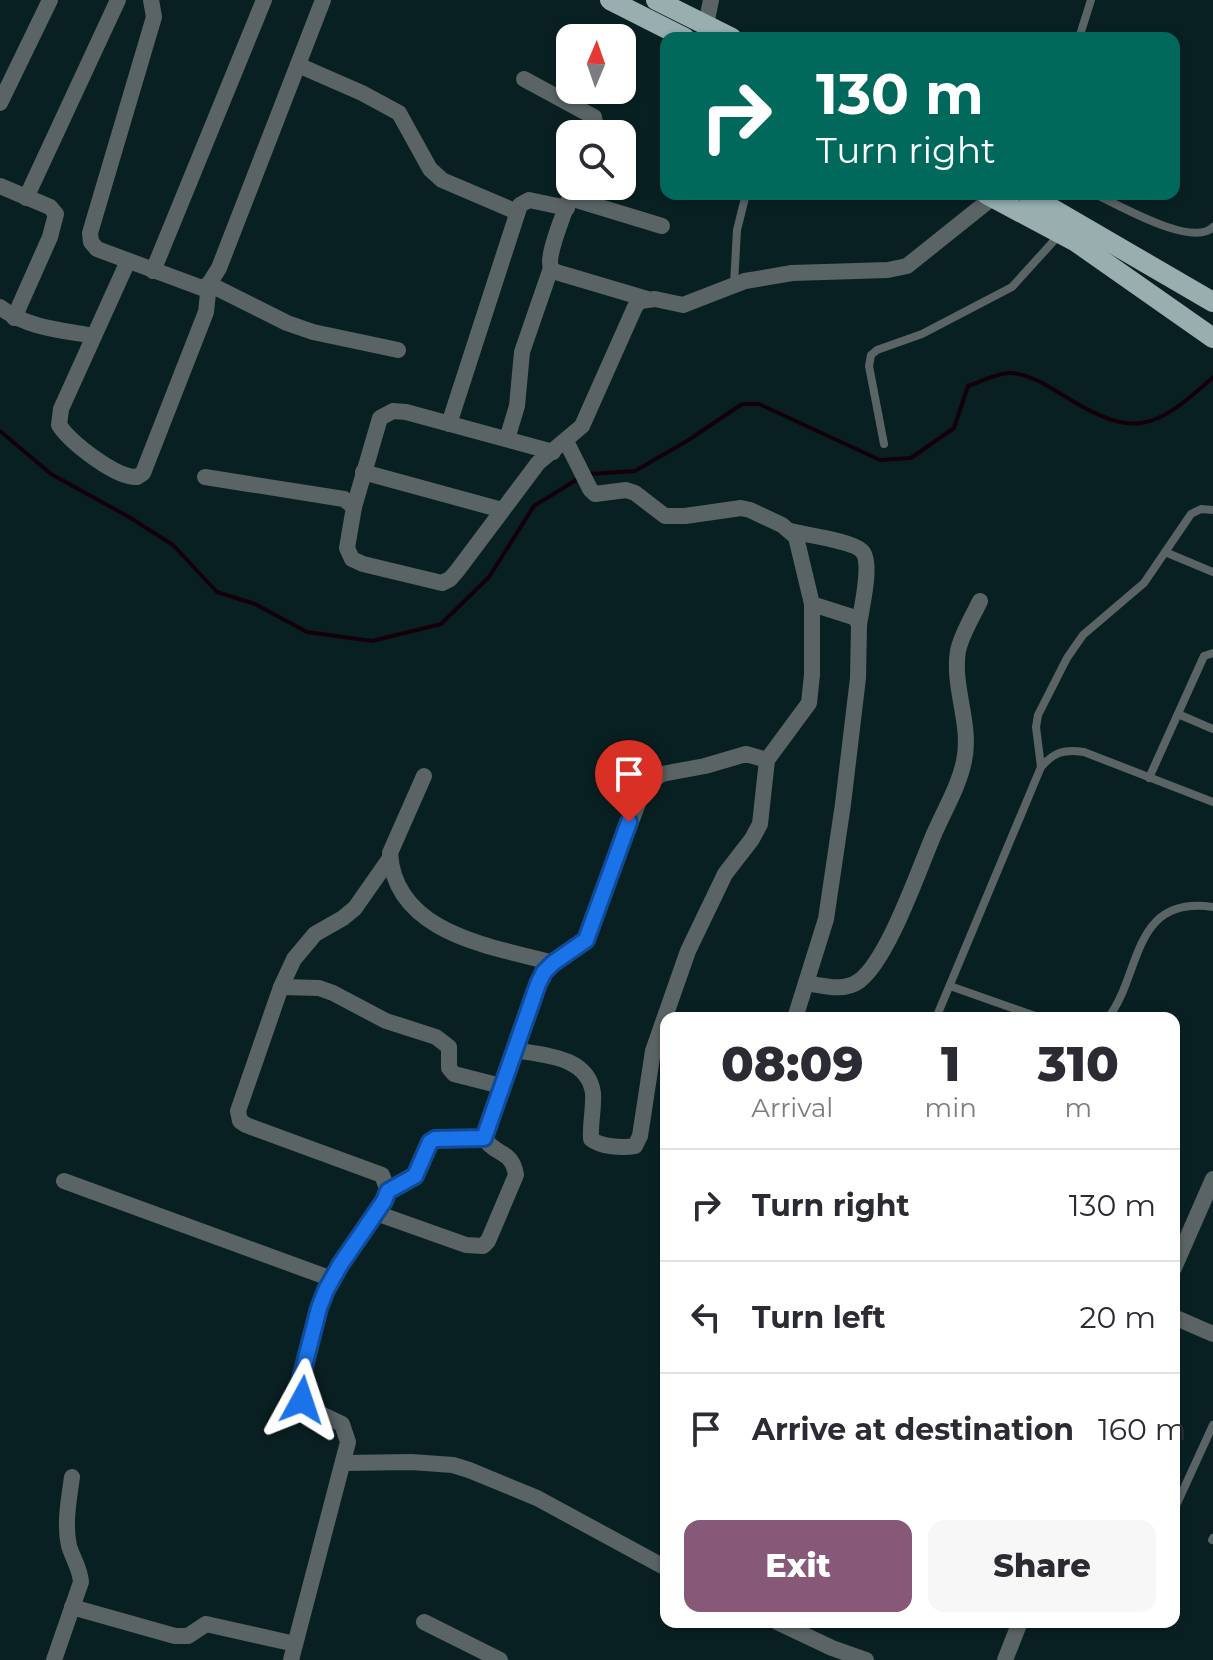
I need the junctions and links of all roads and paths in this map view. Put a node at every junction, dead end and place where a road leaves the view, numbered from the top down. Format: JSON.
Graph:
{"nodes":[{"id":1,"x":50,"y":0,"type":"edge"},
{"id":2,"x":118,"y":0,"type":"edge"},
{"id":3,"x":151,"y":0,"type":"edge"},
{"id":4,"x":264,"y":0,"type":"edge"},
{"id":5,"x":323,"y":0,"type":"edge"},
{"id":6,"x":610,"y":0,"type":"edge"},
{"id":7,"x":656,"y":0,"type":"edge"},
{"id":8,"x":711,"y":0,"type":"edge"},
{"id":9,"x":1091,"y":0,"type":"edge"},
{"id":10,"x":706,"y":25,"type":"junction"},
{"id":11,"x":673,"y":32,"type":"edge"},
{"id":12,"x":720,"y":32,"type":"edge"},
{"id":13,"x":1081,"y":32,"type":"edge"},
{"id":14,"x":298,"y":65,"type":"junction"},
{"id":15,"x":524,"y":79,"type":"dead end"},
{"id":16,"x":0,"y":103,"type":"edge"},
{"id":17,"x":594,"y":120,"type":"edge"},
{"id":18,"x":0,"y":186,"type":"edge"},
{"id":19,"x":26,"y":198,"type":"junction"},
{"id":20,"x":556,"y":198,"type":"edge"},
{"id":21,"x":570,"y":200,"type":"edge"},
{"id":22,"x":580,"y":200,"type":"edge"},
{"id":23,"x":744,"y":200,"type":"edge"},
{"id":24,"x":986,"y":200,"type":"edge"},
{"id":25,"x":1001,"y":200,"type":"edge"},
{"id":26,"x":1037,"y":200,"type":"edge"},
{"id":27,"x":1108,"y":200,"type":"edge"},
{"id":28,"x":517,"y":212,"type":"junction"},
{"id":29,"x":662,"y":226,"type":"dead end"},
{"id":30,"x":1213,"y":227,"type":"edge"},
{"id":31,"x":1060,"y":233,"type":"junction"},
{"id":32,"x":128,"y":261,"type":"junction"},
{"id":33,"x":551,"y":268,"type":"junction"},
{"id":34,"x":153,"y":271,"type":"junction"},
{"id":35,"x":209,"y":284,"type":"junction"},
{"id":36,"x":733,"y":285,"type":"junction"},
{"id":37,"x":647,"y":299,"type":"junction"},
{"id":38,"x":1213,"y":302,"type":"edge"},
{"id":39,"x":0,"y":307,"type":"edge"},
{"id":40,"x":14,"y":318,"type":"junction"},
{"id":41,"x":94,"y":336,"type":"junction"},
{"id":42,"x":1212,"y":338,"type":"edge"},
{"id":43,"x":398,"y":350,"type":"dead end"},
{"id":44,"x":449,"y":424,"type":"junction"},
{"id":45,"x":507,"y":439,"type":"junction"},
{"id":46,"x":566,"y":441,"type":"junction"},
{"id":47,"x":884,"y":444,"type":"dead end"},
{"id":48,"x":553,"y":452,"type":"junction"},
{"id":49,"x":363,"y":472,"type":"junction"},
{"id":50,"x":205,"y":477,"type":"dead end"},
{"id":51,"x":354,"y":507,"type":"junction"},
{"id":52,"x":502,"y":510,"type":"junction"},
{"id":53,"x":1213,"y":510,"type":"edge"},
{"id":54,"x":790,"y":531,"type":"junction"},
{"id":55,"x":1165,"y":552,"type":"junction"},
{"id":56,"x":1213,"y":572,"type":"edge"},
{"id":57,"x":980,"y":601,"type":"dead end"},
{"id":58,"x":812,"y":604,"type":"junction"},
{"id":59,"x":859,"y":625,"type":"junction"},
{"id":60,"x":1213,"y":653,"type":"edge"},
{"id":61,"x":1178,"y":714,"type":"junction"},
{"id":62,"x":1213,"y":729,"type":"edge"},
{"id":63,"x":767,"y":760,"type":"junction"},
{"id":64,"x":1041,"y":767,"type":"junction"},
{"id":65,"x":424,"y":776,"type":"dead end"},
{"id":66,"x":1149,"y":778,"type":"junction"},
{"id":67,"x":1213,"y":802,"type":"edge"},
{"id":68,"x":390,"y":858,"type":"junction"},
{"id":69,"x":1213,"y":907,"type":"edge"},
{"id":70,"x":553,"y":963,"type":"junction"},
{"id":71,"x":806,"y":983,"type":"junction"},
{"id":72,"x":950,"y":986,"type":"junction"},
{"id":73,"x":281,"y":987,"type":"junction"},
{"id":74,"x":667,"y":1012,"type":"edge"},
{"id":75,"x":797,"y":1012,"type":"edge"},
{"id":76,"x":939,"y":1012,"type":"edge"},
{"id":77,"x":1024,"y":1012,"type":"edge"},
{"id":78,"x":1111,"y":1012,"type":"edge"},
{"id":79,"x":660,"y":1031,"type":"edge"},
{"id":80,"x":514,"y":1050,"type":"junction"},
{"id":81,"x":658,"y":1078,"type":"edge"},
{"id":82,"x":501,"y":1086,"type":"junction"},
{"id":83,"x":484,"y":1138,"type":"junction"},
{"id":84,"x":1213,"y":1179,"type":"edge"},
{"id":85,"x":64,"y":1181,"type":"dead end"},
{"id":86,"x":388,"y":1191,"type":"junction"},
{"id":87,"x":376,"y":1213,"type":"junction"},
{"id":88,"x":1180,"y":1254,"type":"edge"},
{"id":89,"x":332,"y":1279,"type":"junction"},
{"id":90,"x":1180,"y":1320,"type":"edge"},
{"id":91,"x":1213,"y":1334,"type":"edge"},
{"id":92,"x":1213,"y":1425,"type":"edge"},
{"id":93,"x":345,"y":1463,"type":"junction"},
{"id":94,"x":72,"y":1477,"type":"dead end"},
{"id":95,"x":1180,"y":1497,"type":"edge"},
{"id":96,"x":660,"y":1565,"type":"edge"},
{"id":97,"x":72,"y":1607,"type":"junction"},
{"id":98,"x":424,"y":1622,"type":"dead end"},
{"id":99,"x":790,"y":1628,"type":"edge"},
{"id":100,"x":1018,"y":1628,"type":"edge"},
{"id":101,"x":293,"y":1652,"type":"edge"},
{"id":102,"x":54,"y":1660,"type":"edge"},
{"id":103,"x":500,"y":1660,"type":"edge"},
{"id":104,"x":866,"y":1660,"type":"edge"},
{"id":105,"x":1005,"y":1660,"type":"edge"}],
"edges":[{"from":1,"to":16,"type":"street"},
{"from":2,"to":19,"type":"street"},
{"from":3,"to":32,"type":"street"},
{"from":4,"to":34,"type":"street"},
{"from":5,"to":14,"type":"street"},
{"from":6,"to":11,"type":"main road"},
{"from":7,"to":10,"type":"main road"},
{"from":8,"to":10,"type":"street"},
{"from":9,"to":13,"type":"lane"},
{"from":10,"to":12,"type":"main road"},
{"from":14,"to":28,"type":"street"},
{"from":14,"to":35,"type":"street"},
{"from":15,"to":17,"type":"street"},
{"from":18,"to":19,"type":"street"},
{"from":19,"to":40,"type":"street"},
{"from":20,"to":28,"type":"street"},
{"from":21,"to":33,"type":"street"},
{"from":22,"to":29,"type":"street"},
{"from":23,"to":36,"type":"lane"},
{"from":24,"to":36,"type":"street"},
{"from":25,"to":31,"type":"main road"},
{"from":26,"to":38,"type":"main road"},
{"from":27,"to":30,"type":"lane"},
{"from":28,"to":44,"type":"street"},
{"from":31,"to":42,"type":"main road"},
{"from":31,"to":47,"type":"lane"},
{"from":32,"to":34,"type":"street"},
{"from":32,"to":41,"type":"street"},
{"from":33,"to":37,"type":"street"},
{"from":33,"to":45,"type":"street"},
{"from":34,"to":35,"type":"street"},
{"from":35,"to":41,"type":"street"},
{"from":35,"to":43,"type":"street"},
{"from":36,"to":37,"type":"street"},
{"from":37,"to":46,"type":"street"},
{"from":39,"to":40,"type":"street"},
{"from":40,"to":41,"type":"street"},
{"from":44,"to":45,"type":"street"},
{"from":44,"to":49,"type":"street"},
{"from":45,"to":48,"type":"street"},
{"from":46,"to":48,"type":"street"},
{"from":46,"to":54,"type":"street"},
{"from":48,"to":52,"type":"street"},
{"from":49,"to":51,"type":"street"},
{"from":49,"to":52,"type":"street"},
{"from":50,"to":51,"type":"street"},
{"from":51,"to":52,"type":"street"},
{"from":53,"to":55,"type":"lane"},
{"from":54,"to":58,"type":"street"},
{"from":54,"to":59,"type":"street"},
{"from":55,"to":56,"type":"lane"},
{"from":55,"to":64,"type":"lane"},
{"from":57,"to":71,"type":"street"},
{"from":58,"to":59,"type":"street"},
{"from":58,"to":63,"type":"street"},
{"from":59,"to":71,"type":"street"},
{"from":60,"to":61,"type":"lane"},
{"from":61,"to":62,"type":"lane"},
{"from":61,"to":66,"type":"lane"},
{"from":63,"to":70,"type":"street"},
{"from":63,"to":74,"type":"street"},
{"from":64,"to":66,"type":"lane"},
{"from":64,"to":72,"type":"lane"},
{"from":65,"to":68,"type":"street"},
{"from":66,"to":67,"type":"lane"},
{"from":68,"to":70,"type":"street"},
{"from":68,"to":73,"type":"street"},
{"from":69,"to":78,"type":"lane"},
{"from":70,"to":80,"type":"street"},
{"from":71,"to":75,"type":"street"},
{"from":72,"to":76,"type":"lane"},
{"from":72,"to":77,"type":"lane"},
{"from":73,"to":82,"type":"street"},
{"from":73,"to":86,"type":"street"},
{"from":79,"to":81,"type":"street"},
{"from":80,"to":81,"type":"street"},
{"from":80,"to":82,"type":"street"},
{"from":82,"to":83,"type":"street"},
{"from":83,"to":86,"type":"street"},
{"from":83,"to":87,"type":"street"},
{"from":84,"to":88,"type":"street"},
{"from":85,"to":89,"type":"street"},
{"from":86,"to":87,"type":"street"},
{"from":87,"to":89,"type":"street"},
{"from":89,"to":93,"type":"street"},
{"from":90,"to":91,"type":"street"},
{"from":92,"to":95,"type":"lane"},
{"from":93,"to":96,"type":"street"},
{"from":93,"to":101,"type":"street"},
{"from":94,"to":97,"type":"street"},
{"from":97,"to":101,"type":"street"},
{"from":97,"to":102,"type":"street"},
{"from":98,"to":103,"type":"street"},
{"from":99,"to":104,"type":"street"},
{"from":100,"to":105,"type":"street"}]}
